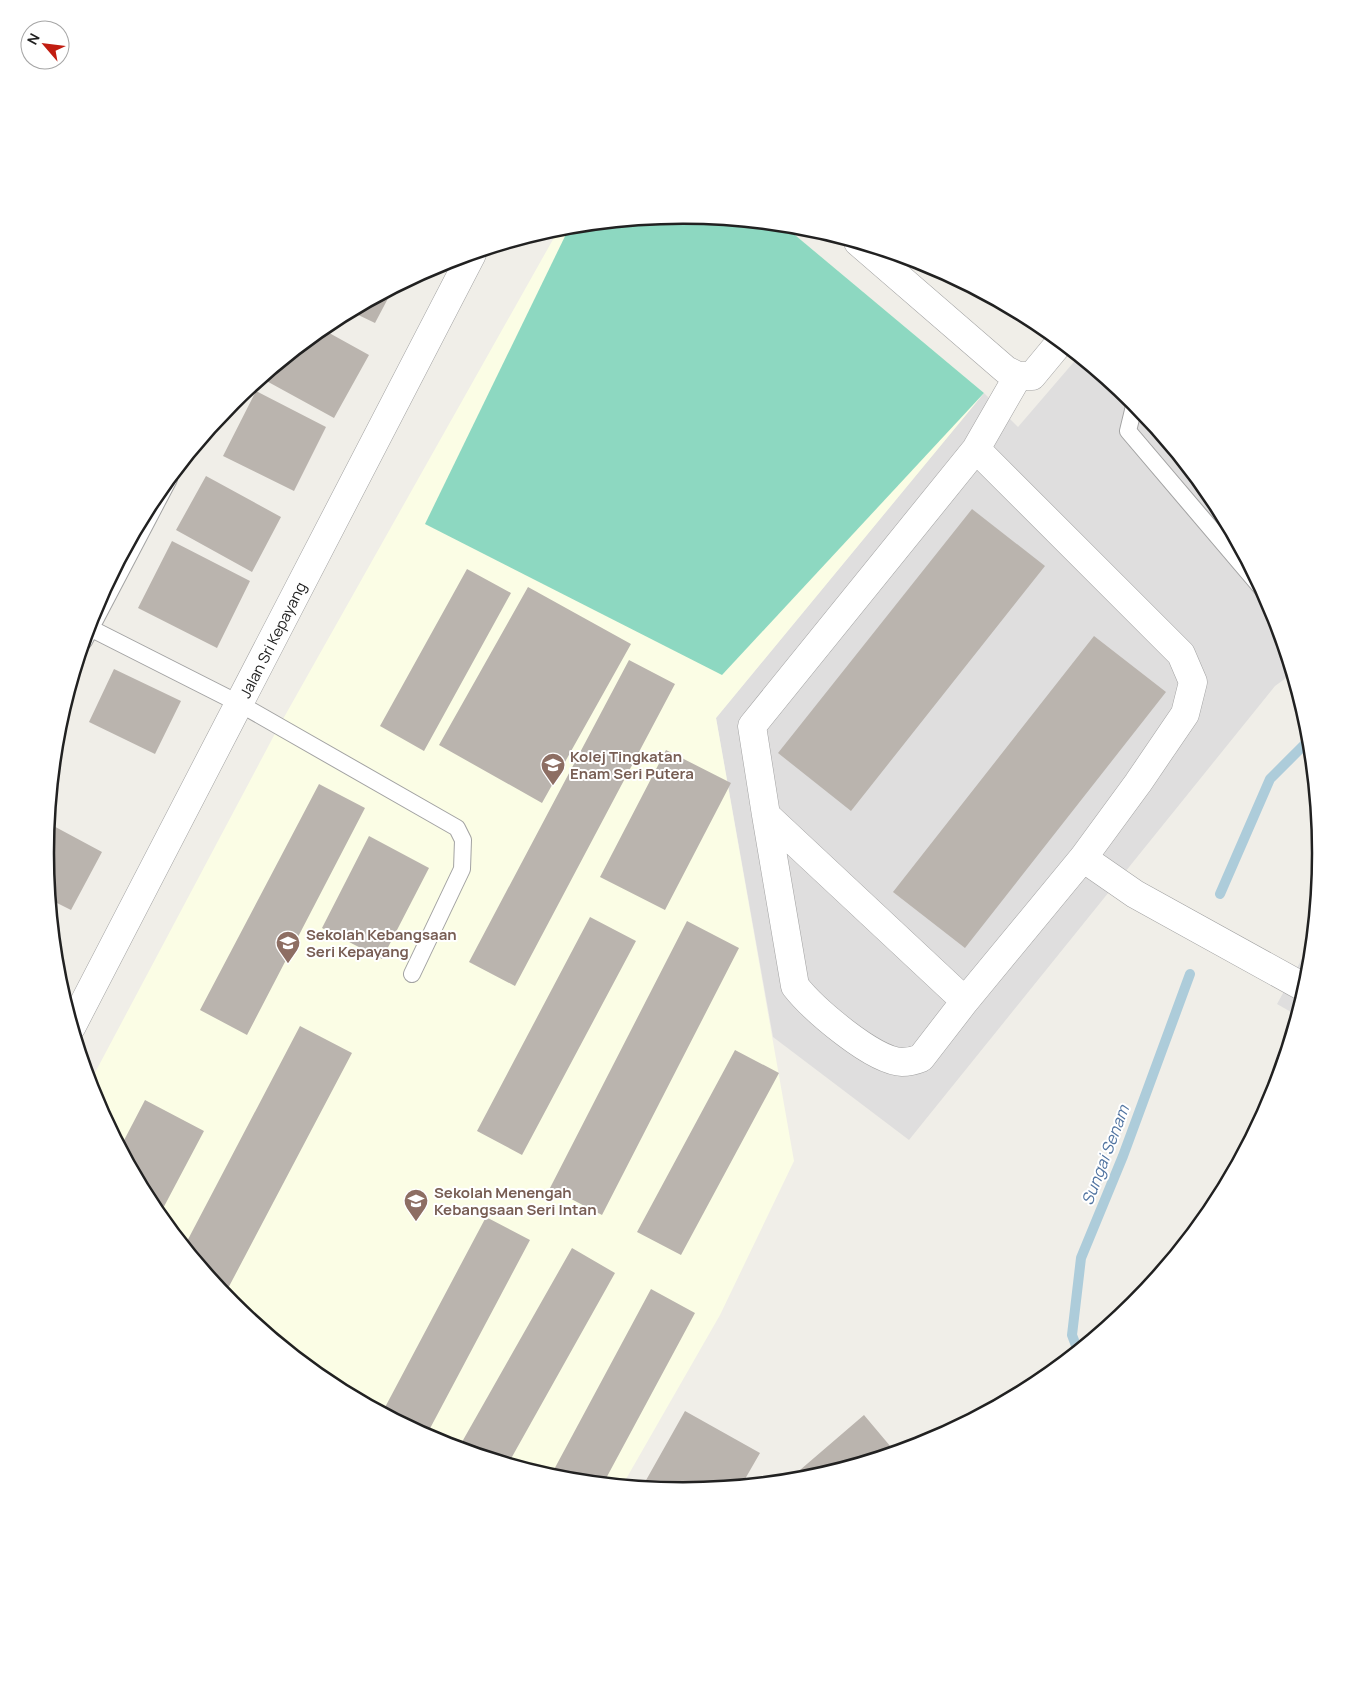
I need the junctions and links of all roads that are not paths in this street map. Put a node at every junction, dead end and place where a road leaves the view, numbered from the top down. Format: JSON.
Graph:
{"nodes":[{"id":1,"x":870,"y":252,"type":"edge"},
{"id":2,"x":468,"y":262,"type":"edge"},
{"id":3,"x":1056,"y":347,"type":"edge"},
{"id":4,"x":1018,"y":376,"type":"junction"},
{"id":5,"x":1133,"y":412,"type":"edge"},
{"id":6,"x":976,"y":449,"type":"junction"},
{"id":7,"x":1244,"y":568,"type":"edge"},
{"id":8,"x":93,"y":635,"type":"edge"},
{"id":9,"x":240,"y":704,"type":"junction"},
{"id":10,"x":766,"y":815,"type":"junction"},
{"id":11,"x":1083,"y":858,"type":"junction"},
{"id":12,"x":412,"y":974,"type":"dead end"},
{"id":13,"x":1299,"y":985,"type":"edge"},
{"id":14,"x":965,"y":1001,"type":"junction"},
{"id":15,"x":76,"y":1019,"type":"edge"}],
"edges":[{"from":1,"to":4,"type":"street"},
{"from":2,"to":9,"type":"street","name":"Jalan Sri Kepayang"},
{"from":3,"to":4,"type":"street"},
{"from":4,"to":6,"type":"street"},
{"from":5,"to":7,"type":"lane"},
{"from":6,"to":10,"type":"street"},
{"from":6,"to":11,"type":"street"},
{"from":8,"to":9,"type":"lane"},
{"from":9,"to":12,"type":"lane"},
{"from":9,"to":15,"type":"street","name":"Jalan Sri Kepayang"},
{"from":10,"to":14,"type":"street"},
{"from":10,"to":14,"type":"street"},
{"from":11,"to":13,"type":"street"},
{"from":11,"to":14,"type":"street"}]}
